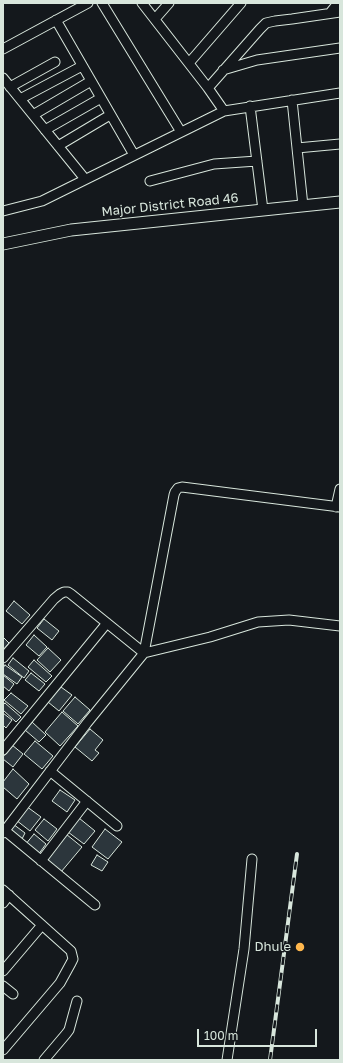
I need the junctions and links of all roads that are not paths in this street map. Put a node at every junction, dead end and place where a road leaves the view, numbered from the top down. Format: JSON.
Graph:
{"nodes":[{"id":1,"x":88,"y":3,"type":"edge"},
{"id":2,"x":102,"y":3,"type":"edge"},
{"id":3,"x":142,"y":3,"type":"edge"},
{"id":4,"x":169,"y":3,"type":"edge"},
{"id":5,"x":241,"y":3,"type":"edge"},
{"id":6,"x":338,"y":3,"type":"edge"},
{"id":7,"x":340,"y":12,"type":"edge"},
{"id":8,"x":330,"y":13,"type":"junction"},
{"id":9,"x":155,"y":19,"type":"junction"},
{"id":10,"x":56,"y":20,"type":"junction"},
{"id":11,"x":340,"y":48,"type":"edge"},
{"id":12,"x":3,"y":49,"type":"edge"},
{"id":13,"x":55,"y":62,"type":"dead end"},
{"id":14,"x":189,"y":63,"type":"junction"},
{"id":15,"x":82,"y":66,"type":"junction"},
{"id":16,"x":223,"y":70,"type":"junction"},
{"id":17,"x":3,"y":78,"type":"edge"},
{"id":18,"x":91,"y":81,"type":"junction"},
{"id":19,"x":10,"y":87,"type":"junction"},
{"id":20,"x":208,"y":88,"type":"junction"},
{"id":21,"x":340,"y":93,"type":"edge"},
{"id":22,"x":101,"y":98,"type":"junction"},
{"id":23,"x":20,"y":99,"type":"junction"},
{"id":24,"x":292,"y":100,"type":"junction"},
{"id":25,"x":250,"y":106,"type":"junction"},
{"id":26,"x":224,"y":111,"type":"junction"},
{"id":27,"x":33,"y":115,"type":"junction"},
{"id":28,"x":110,"y":115,"type":"junction"},
{"id":29,"x":45,"y":130,"type":"junction"},
{"id":30,"x":181,"y":132,"type":"junction"},
{"id":31,"x":340,"y":144,"type":"edge"},
{"id":32,"x":58,"y":146,"type":"junction"},
{"id":33,"x":297,"y":148,"type":"junction"},
{"id":34,"x":134,"y":155,"type":"junction"},
{"id":35,"x":257,"y":160,"type":"junction"},
{"id":36,"x":85,"y":179,"type":"junction"},
{"id":37,"x":150,"y":181,"type":"dead end"},
{"id":38,"x":340,"y":202,"type":"edge"},
{"id":39,"x":303,"y":206,"type":"junction"},
{"id":40,"x":263,"y":210,"type":"junction"},
{"id":41,"x":3,"y":211,"type":"edge"},
{"id":42,"x":3,"y":244,"type":"edge"},
{"id":43,"x":340,"y":489,"type":"edge"},
{"id":44,"x":338,"y":507,"type":"edge"},
{"id":45,"x":107,"y":623,"type":"junction"},
{"id":46,"x":340,"y":626,"type":"edge"},
{"id":47,"x":144,"y":653,"type":"junction"},
{"id":48,"x":3,"y":658,"type":"edge"},
{"id":49,"x":3,"y":750,"type":"edge"},
{"id":50,"x":50,"y":771,"type":"junction"},
{"id":51,"x":87,"y":801,"type":"junction"},
{"id":52,"x":117,"y":826,"type":"dead end"},
{"id":53,"x":4,"y":831,"type":"edge"},
{"id":54,"x":252,"y":858,"type":"dead end"},
{"id":55,"x":41,"y":861,"type":"junction"},
{"id":56,"x":6,"y":892,"type":"edge"},
{"id":57,"x":3,"y":903,"type":"edge"},
{"id":58,"x":95,"y":905,"type":"dead end"},
{"id":59,"x":42,"y":925,"type":"junction"},
{"id":60,"x":3,"y":971,"type":"edge"},
{"id":61,"x":3,"y":986,"type":"edge"},
{"id":62,"x":13,"y":994,"type":"dead end"},
{"id":63,"x":77,"y":1001,"type":"dead end"},
{"id":64,"x":3,"y":1050,"type":"edge"},
{"id":65,"x":44,"y":1060,"type":"edge"},
{"id":66,"x":226,"y":1060,"type":"edge"}],
"edges":[{"from":1,"to":10,"type":"street"},
{"from":2,"to":30,"type":"street"},
{"from":3,"to":9,"type":"street"},
{"from":4,"to":9,"type":"street"},
{"from":5,"to":14,"type":"street"},
{"from":6,"to":8,"type":"street"},
{"from":7,"to":8,"type":"street"},
{"from":8,"to":16,"type":"street"},
{"from":9,"to":14,"type":"street"},
{"from":10,"to":12,"type":"street"},
{"from":10,"to":15,"type":"street"},
{"from":11,"to":16,"type":"street"},
{"from":13,"to":19,"type":"street"},
{"from":14,"to":20,"type":"street"},
{"from":15,"to":18,"type":"street"},
{"from":15,"to":23,"type":"street"},
{"from":16,"to":20,"type":"street"},
{"from":17,"to":19,"type":"street"},
{"from":18,"to":22,"type":"street"},
{"from":18,"to":27,"type":"street"},
{"from":19,"to":23,"type":"street"},
{"from":20,"to":26,"type":"street"},
{"from":21,"to":24,"type":"street"},
{"from":22,"to":28,"type":"street"},
{"from":22,"to":29,"type":"street"},
{"from":23,"to":27,"type":"street"},
{"from":24,"to":25,"type":"street"},
{"from":24,"to":33,"type":"street"},
{"from":25,"to":26,"type":"street"},
{"from":25,"to":35,"type":"street"},
{"from":26,"to":30,"type":"street"},
{"from":27,"to":29,"type":"street"},
{"from":28,"to":32,"type":"street"},
{"from":28,"to":34,"type":"street"},
{"from":29,"to":32,"type":"street"},
{"from":30,"to":34,"type":"street"},
{"from":31,"to":33,"type":"street"},
{"from":32,"to":36,"type":"street"},
{"from":33,"to":39,"type":"street"},
{"from":34,"to":36,"type":"street"},
{"from":35,"to":37,"type":"street"},
{"from":35,"to":40,"type":"street"},
{"from":36,"to":41,"type":"street"},
{"from":38,"to":39,"type":"main road","name":"Major District Road 46"},
{"from":39,"to":40,"type":"main road","name":"Major District Road 46"},
{"from":40,"to":42,"type":"main road","name":"Major District Road 46"},
{"from":43,"to":44,"type":"street"},
{"from":44,"to":47,"type":"street"},
{"from":45,"to":47,"type":"street"},
{"from":45,"to":48,"type":"street"},
{"from":45,"to":49,"type":"street"},
{"from":46,"to":47,"type":"street"},
{"from":47,"to":50,"type":"street"},
{"from":50,"to":51,"type":"street"},
{"from":50,"to":53,"type":"street"},
{"from":51,"to":52,"type":"street"},
{"from":51,"to":55,"type":"street"},
{"from":53,"to":55,"type":"street"},
{"from":54,"to":66,"type":"street"},
{"from":55,"to":58,"type":"street"},
{"from":56,"to":57,"type":"street"},
{"from":56,"to":59,"type":"street"},
{"from":59,"to":60,"type":"street"},
{"from":59,"to":64,"type":"street"},
{"from":61,"to":62,"type":"street"},
{"from":63,"to":65,"type":"street"}]}
